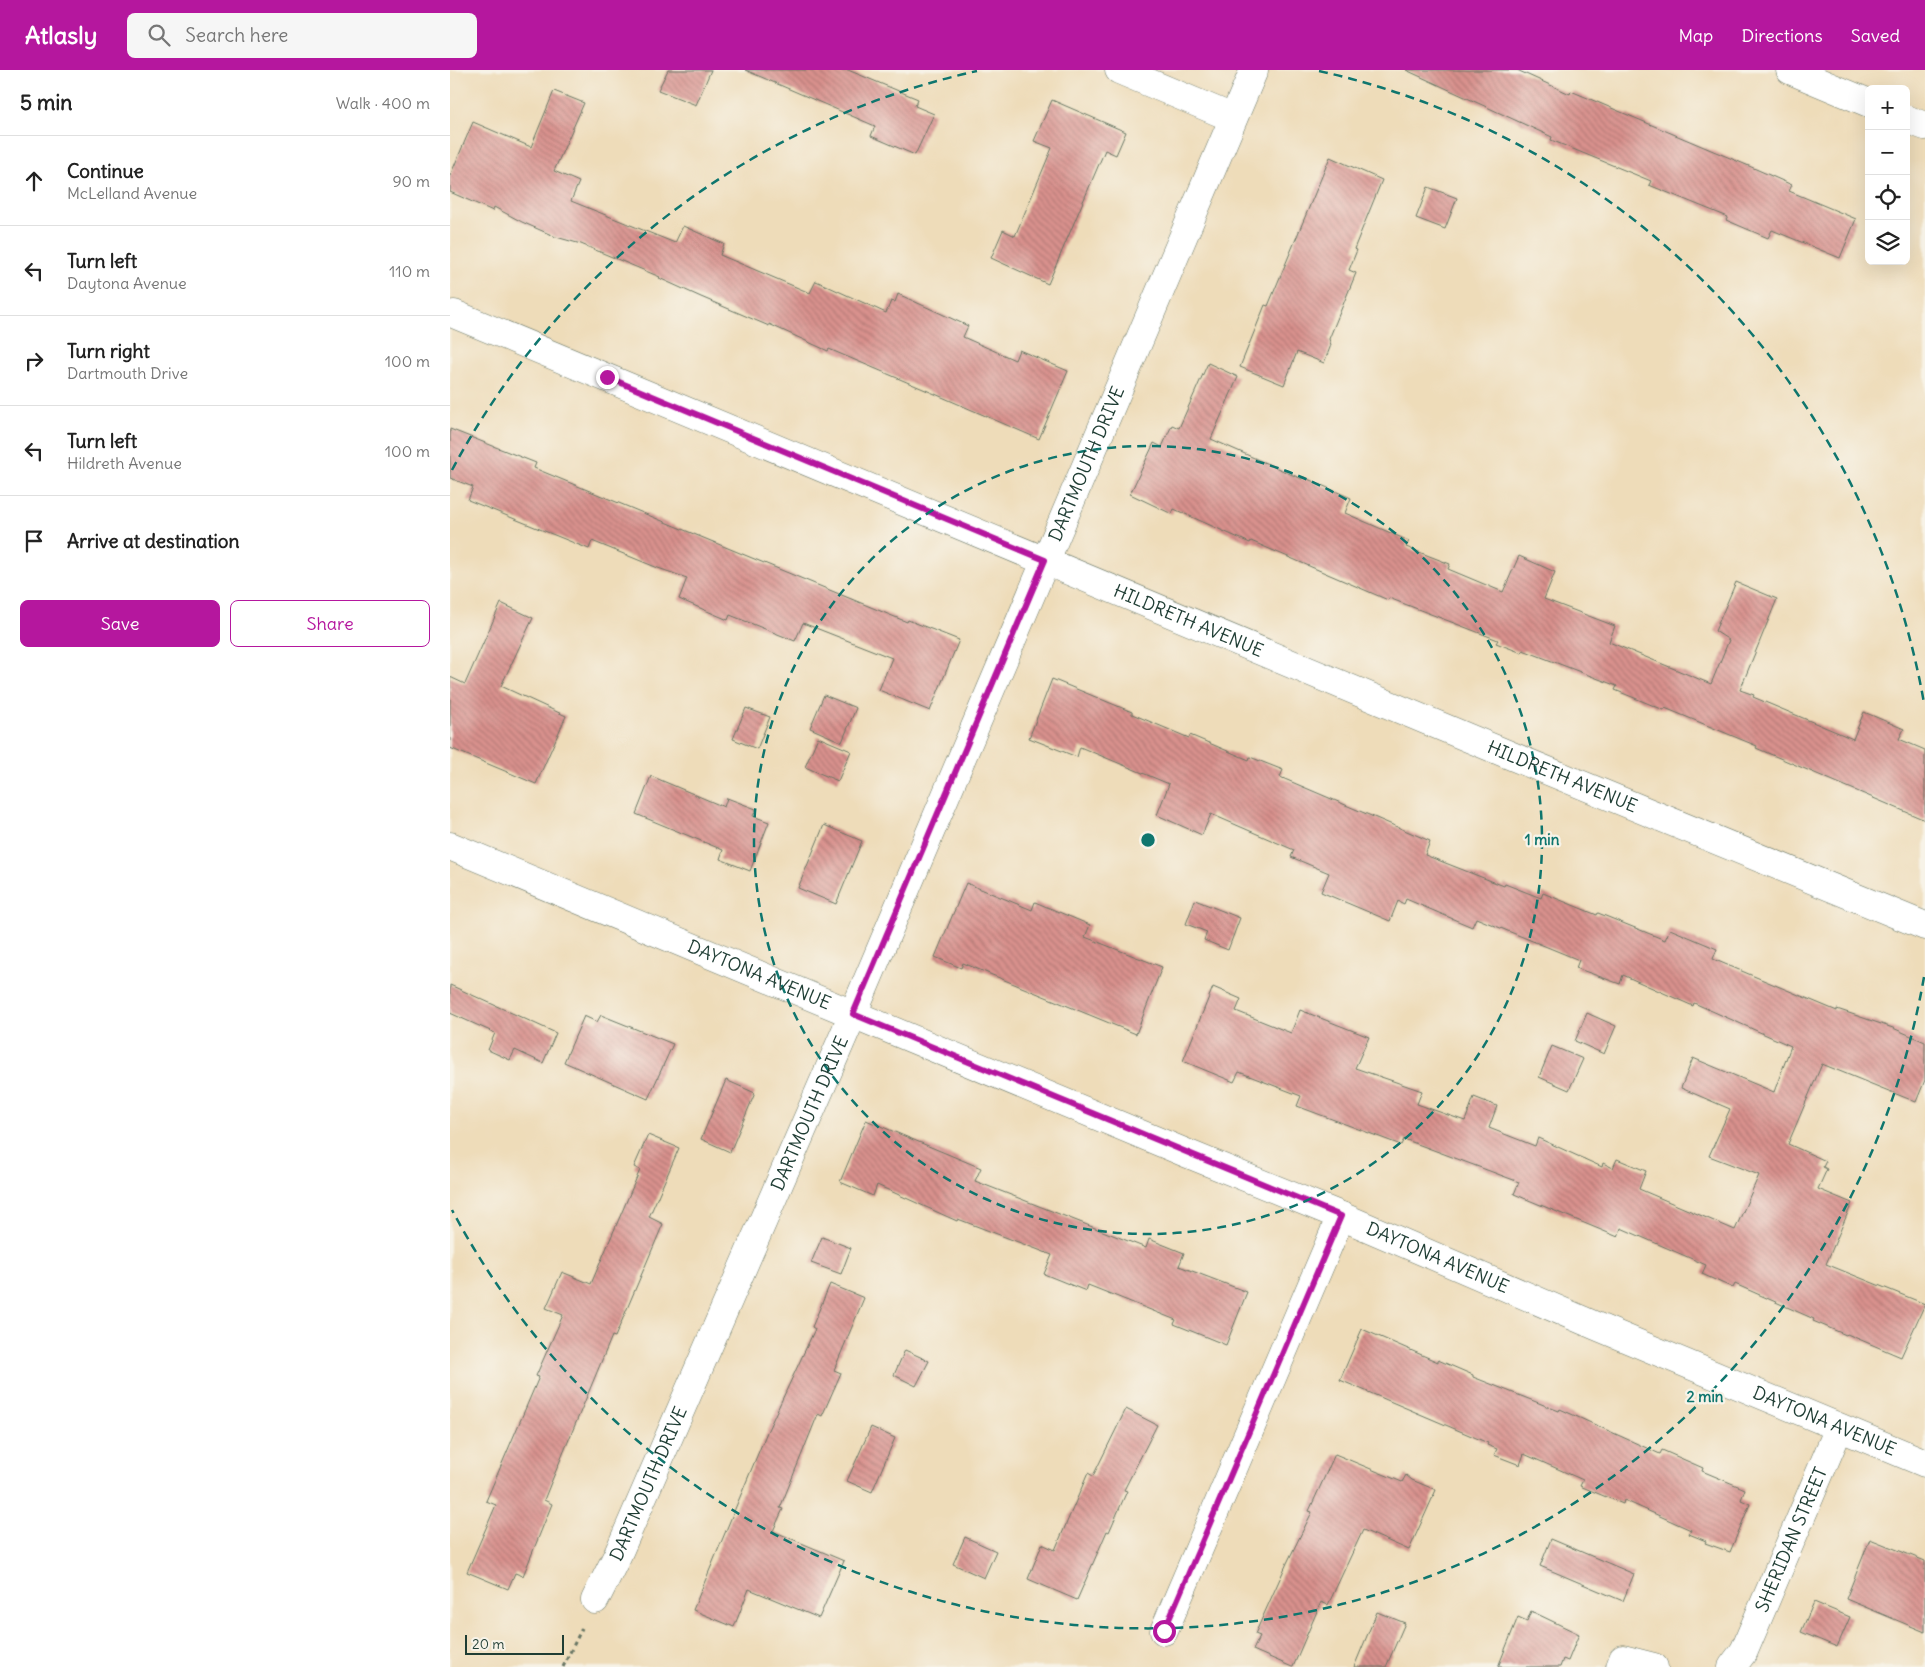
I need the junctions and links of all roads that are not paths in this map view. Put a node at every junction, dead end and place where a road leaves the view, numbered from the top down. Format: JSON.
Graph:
{"nodes":[{"id":1,"x":1119,"y":70,"type":"edge"},
{"id":2,"x":1254,"y":70,"type":"edge"},
{"id":3,"x":1790,"y":70,"type":"edge"},
{"id":4,"x":1865,"y":101,"type":"edge"},
{"id":5,"x":1233,"y":118,"type":"junction"},
{"id":6,"x":1910,"y":120,"type":"edge"},
{"id":7,"x":1925,"y":126,"type":"edge"},
{"id":8,"x":454,"y":314,"type":"dead end"},
{"id":9,"x":1045,"y":560,"type":"junction"},
{"id":10,"x":450,"y":846,"type":"edge"},
{"id":11,"x":1925,"y":926,"type":"edge"},
{"id":12,"x":853,"y":1014,"type":"junction"},
{"id":13,"x":1341,"y":1216,"type":"junction"},
{"id":14,"x":1839,"y":1428,"type":"junction"},
{"id":15,"x":1925,"y":1464,"type":"edge"},
{"id":16,"x":590,"y":1610,"type":"road end"},
{"id":17,"x":1164,"y":1631,"type":"dead end"},
{"id":18,"x":1738,"y":1659,"type":"edge"},
{"id":19,"x":1620,"y":1667,"type":"edge"},
{"id":20,"x":1654,"y":1667,"type":"edge"}],
"edges":[{"from":1,"to":5,"type":"street"},
{"from":2,"to":5,"type":"street","name":"DARTMOUTH DRIVE"},
{"from":3,"to":4,"type":"street"},
{"from":5,"to":9,"type":"street","name":"DARTMOUTH DRIVE"},
{"from":6,"to":7,"type":"street"},
{"from":8,"to":9,"type":"street","name":"HILDRETH AVENUE"},
{"from":9,"to":11,"type":"street","name":"HILDRETH AVENUE"},
{"from":9,"to":12,"type":"street","name":"DARTMOUTH DRIVE"},
{"from":10,"to":12,"type":"street","name":"DAYTONA AVENUE"},
{"from":12,"to":13,"type":"street","name":"DAYTONA AVENUE"},
{"from":12,"to":16,"type":"street","name":"DARTMOUTH DRIVE"},
{"from":13,"to":14,"type":"street","name":"DAYTONA AVENUE"},
{"from":13,"to":17,"type":"street"},
{"from":14,"to":15,"type":"street","name":"DAYTONA AVENUE"},
{"from":14,"to":18,"type":"street","name":"SHERIDAN STREET"},
{"from":19,"to":20,"type":"street"}]}
